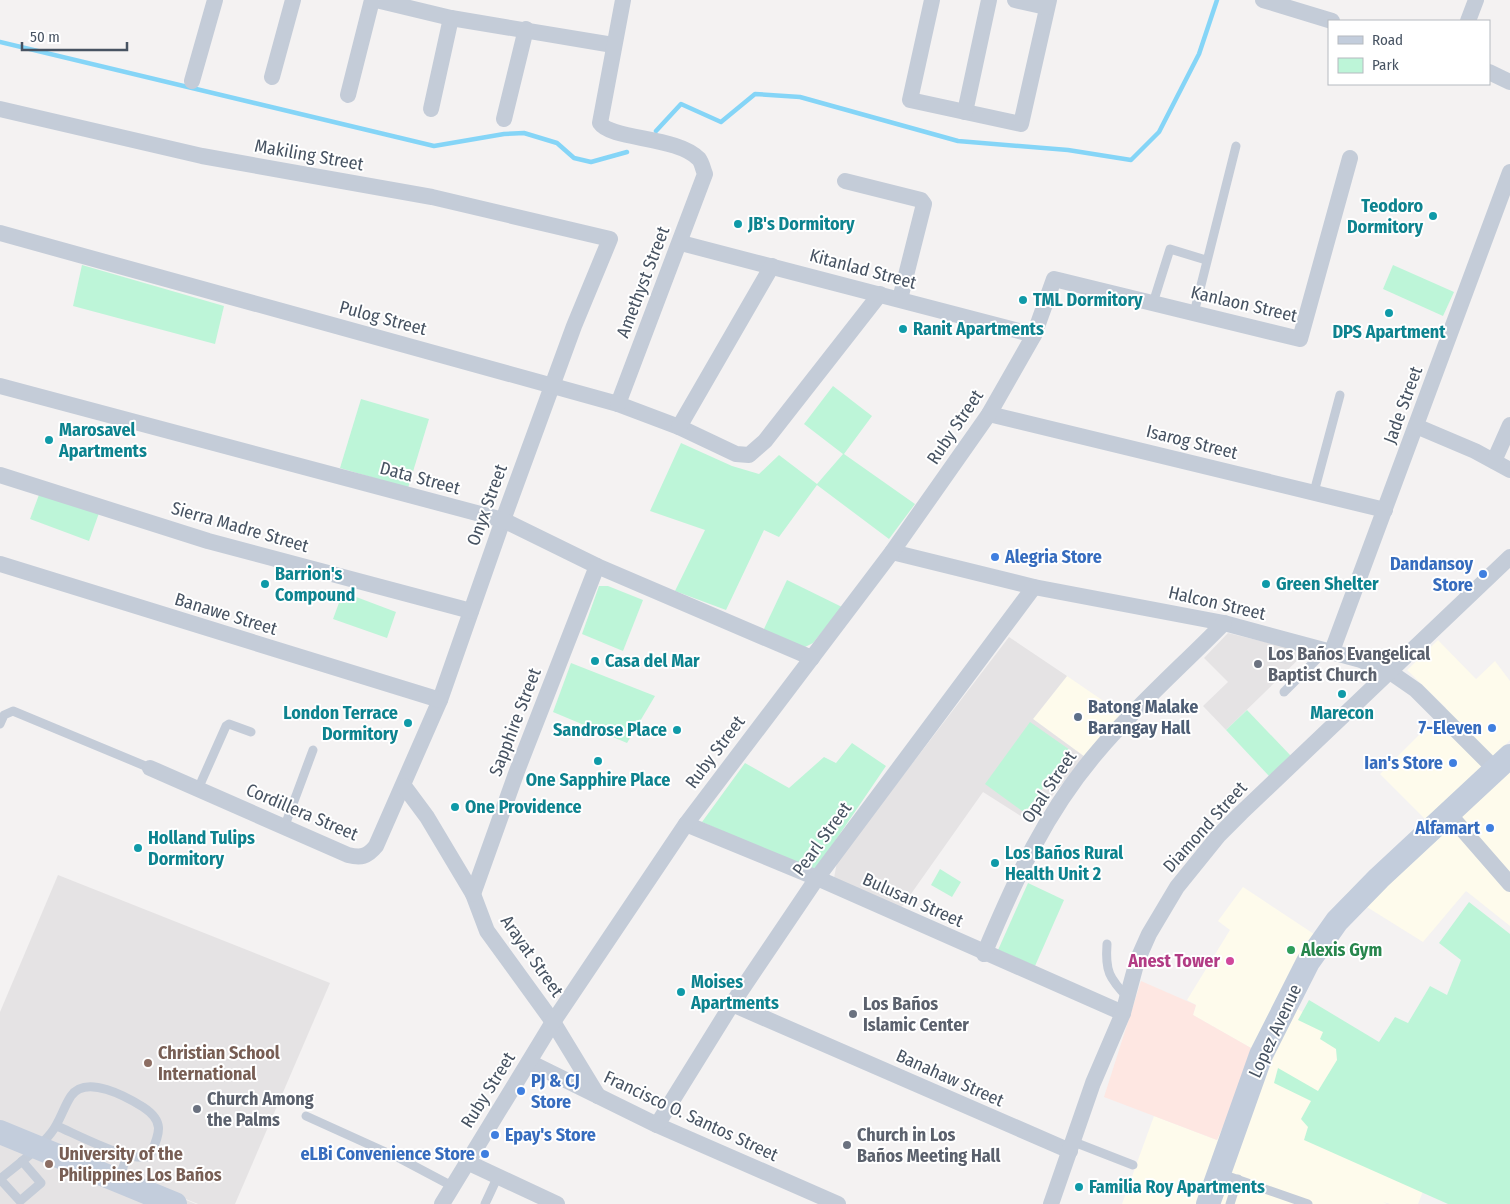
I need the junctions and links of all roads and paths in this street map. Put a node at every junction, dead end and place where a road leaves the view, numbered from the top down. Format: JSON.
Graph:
{"nodes":[{"id":1,"x":215,"y":0,"type":"edge"},
{"id":2,"x":293,"y":0,"type":"edge"},
{"id":3,"x":374,"y":0,"type":"edge"},
{"id":4,"x":623,"y":0,"type":"edge"},
{"id":5,"x":932,"y":0,"type":"edge"},
{"id":6,"x":989,"y":0,"type":"edge"},
{"id":7,"x":1015,"y":0,"type":"edge"},
{"id":8,"x":1263,"y":0,"type":"edge"},
{"id":9,"x":1476,"y":0,"type":"edge"},
{"id":10,"x":1048,"y":3,"type":"edge"},
{"id":11,"x":451,"y":18,"type":"junction"},
{"id":12,"x":1329,"y":20,"type":"edge"},
{"id":13,"x":1468,"y":20,"type":"edge"},
{"id":14,"x":526,"y":29,"type":"junction"},
{"id":15,"x":614,"y":46,"type":"junction"},
{"id":16,"x":1490,"y":72,"type":"edge"},
{"id":17,"x":272,"y":78,"type":"dead end"},
{"id":18,"x":192,"y":81,"type":"dead end"},
{"id":19,"x":1510,"y":82,"type":"edge"},
{"id":20,"x":348,"y":95,"type":"dead end"},
{"id":21,"x":0,"y":109,"type":"edge"},
{"id":22,"x":431,"y":109,"type":"dead end"},
{"id":23,"x":965,"y":112,"type":"junction"},
{"id":24,"x":504,"y":118,"type":"dead end"},
{"id":25,"x":1236,"y":146,"type":"dead end"},
{"id":26,"x":1350,"y":158,"type":"dead end"},
{"id":27,"x":1510,"y":172,"type":"edge"},
{"id":28,"x":845,"y":181,"type":"dead end"},
{"id":29,"x":0,"y":233,"type":"edge"},
{"id":30,"x":610,"y":239,"type":"joint"},
{"id":31,"x":681,"y":243,"type":"junction"},
{"id":32,"x":1206,"y":260,"type":"junction"},
{"id":33,"x":772,"y":266,"type":"junction"},
{"id":34,"x":880,"y":294,"type":"junction"},
{"id":35,"x":900,"y":299,"type":"junction"},
{"id":36,"x":1153,"y":303,"type":"junction"},
{"id":37,"x":1194,"y":313,"type":"junction"},
{"id":38,"x":1034,"y":335,"type":"junction"},
{"id":39,"x":553,"y":385,"type":"junction"},
{"id":40,"x":0,"y":386,"type":"edge"},
{"id":41,"x":1340,"y":395,"type":"dead end"},
{"id":42,"x":618,"y":404,"type":"junction"},
{"id":43,"x":989,"y":414,"type":"junction"},
{"id":44,"x":1510,"y":425,"type":"edge"},
{"id":45,"x":1416,"y":426,"type":"junction"},
{"id":46,"x":679,"y":427,"type":"junction"},
{"id":47,"x":1494,"y":461,"type":"junction"},
{"id":48,"x":1510,"y":470,"type":"edge"},
{"id":49,"x":0,"y":475,"type":"edge"},
{"id":50,"x":1314,"y":492,"type":"junction"},
{"id":51,"x":1385,"y":510,"type":"junction"},
{"id":52,"x":503,"y":520,"type":"junction"},
{"id":53,"x":892,"y":552,"type":"junction"},
{"id":54,"x":0,"y":564,"type":"edge"},
{"id":55,"x":1507,"y":565,"type":"edge"},
{"id":56,"x":597,"y":566,"type":"junction"},
{"id":57,"x":1034,"y":587,"type":"junction"},
{"id":58,"x":471,"y":612,"type":"junction"},
{"id":59,"x":1224,"y":623,"type":"junction"},
{"id":60,"x":1330,"y":650,"type":"junction"},
{"id":61,"x":812,"y":658,"type":"junction"},
{"id":62,"x":1390,"y":672,"type":"junction"},
{"id":63,"x":1284,"y":692,"type":"dead end"},
{"id":64,"x":440,"y":700,"type":"junction"},
{"id":65,"x":0,"y":724,"type":"edge"},
{"id":66,"x":251,"y":732,"type":"dead end"},
{"id":67,"x":313,"y":750,"type":"dead end"},
{"id":68,"x":1505,"y":763,"type":"edge"},
{"id":69,"x":150,"y":768,"type":"joint"},
{"id":70,"x":404,"y":786,"type":"junction"},
{"id":71,"x":198,"y":789,"type":"junction"},
{"id":72,"x":1449,"y":814,"type":"junction"},
{"id":73,"x":686,"y":824,"type":"junction"},
{"id":74,"x":284,"y":828,"type":"junction"},
{"id":75,"x":817,"y":878,"type":"junction"},
{"id":76,"x":1510,"y":884,"type":"edge"},
{"id":77,"x":473,"y":894,"type":"junction"},
{"id":78,"x":1107,"y":944,"type":"dead end"},
{"id":79,"x":984,"y":954,"type":"junction"},
{"id":80,"x":732,"y":1004,"type":"junction"},
{"id":81,"x":1125,"y":1005,"type":"junction"},
{"id":82,"x":553,"y":1022,"type":"junction"},
{"id":83,"x":529,"y":1062,"type":"junction"},
{"id":84,"x":598,"y":1096,"type":"junction"},
{"id":85,"x":306,"y":1116,"type":"dead end"},
{"id":86,"x":657,"y":1125,"type":"junction"},
{"id":87,"x":57,"y":1126,"type":"junction"},
{"id":88,"x":0,"y":1132,"type":"edge"},
{"id":89,"x":1072,"y":1147,"type":"junction"},
{"id":90,"x":29,"y":1154,"type":"junction"},
{"id":91,"x":126,"y":1154,"type":"junction"},
{"id":92,"x":467,"y":1162,"type":"junction"},
{"id":93,"x":1133,"y":1165,"type":"dead end"},
{"id":94,"x":498,"y":1176,"type":"junction"},
{"id":95,"x":1229,"y":1176,"type":"junction"},
{"id":96,"x":0,"y":1179,"type":"edge"},
{"id":97,"x":119,"y":1180,"type":"junction"},
{"id":98,"x":452,"y":1186,"type":"junction"},
{"id":99,"x":166,"y":1202,"type":"edge"},
{"id":100,"x":442,"y":1204,"type":"edge"},
{"id":101,"x":485,"y":1204,"type":"edge"},
{"id":102,"x":557,"y":1204,"type":"edge"},
{"id":103,"x":838,"y":1204,"type":"edge"},
{"id":104,"x":1051,"y":1204,"type":"edge"},
{"id":105,"x":1208,"y":1204,"type":"edge"},
{"id":106,"x":1230,"y":1204,"type":"edge"},
{"id":107,"x":1308,"y":1204,"type":"edge"}],
"edges":[{"from":1,"to":18,"type":"street"},
{"from":2,"to":17,"type":"street"},
{"from":3,"to":11,"type":"street"},
{"from":3,"to":20,"type":"street"},
{"from":4,"to":15,"type":"street"},
{"from":5,"to":23,"type":"street"},
{"from":6,"to":23,"type":"street"},
{"from":7,"to":10,"type":"street"},
{"from":8,"to":12,"type":"street"},
{"from":9,"to":13,"type":"street"},
{"from":10,"to":23,"type":"street"},
{"from":11,"to":14,"type":"street"},
{"from":11,"to":22,"type":"street"},
{"from":14,"to":15,"type":"street"},
{"from":14,"to":24,"type":"street"},
{"from":15,"to":31,"type":"street","name":"Amethyst Street"},
{"from":16,"to":19,"type":"street"},
{"from":21,"to":30,"type":"street","name":"Makiling Street"},
{"from":25,"to":32,"type":"lane"},
{"from":26,"to":37,"type":"street","name":"Kanlaon Street"},
{"from":27,"to":45,"type":"street","name":"Jade Street"},
{"from":28,"to":35,"type":"street"},
{"from":29,"to":39,"type":"street","name":"Pulog Street"},
{"from":30,"to":39,"type":"street","name":"Onyx Street"},
{"from":31,"to":33,"type":"street","name":"Kitanlad Street"},
{"from":31,"to":42,"type":"street","name":"Amethyst Street"},
{"from":32,"to":36,"type":"lane"},
{"from":32,"to":37,"type":"lane"},
{"from":33,"to":34,"type":"street","name":"Kitanlad Street"},
{"from":33,"to":46,"type":"street"},
{"from":34,"to":35,"type":"street","name":"Kitanlad Street"},
{"from":34,"to":46,"type":"street","name":"Pulog Street"},
{"from":35,"to":38,"type":"street","name":"Kitanlad Street"},
{"from":36,"to":37,"type":"street","name":"Kanlaon Street"},
{"from":36,"to":38,"type":"street","name":"Kanlaon Street"},
{"from":38,"to":43,"type":"street","name":"Ruby Street"},
{"from":39,"to":42,"type":"street","name":"Pulog Street"},
{"from":39,"to":52,"type":"street","name":"Onyx Street"},
{"from":40,"to":52,"type":"street","name":"Data Street"},
{"from":41,"to":50,"type":"lane"},
{"from":42,"to":46,"type":"street","name":"Pulog Street"},
{"from":43,"to":50,"type":"street","name":"Isarog Street"},
{"from":43,"to":53,"type":"street","name":"Ruby Street"},
{"from":44,"to":47,"type":"street"},
{"from":45,"to":47,"type":"street"},
{"from":45,"to":51,"type":"street","name":"Jade Street"},
{"from":47,"to":48,"type":"street"},
{"from":49,"to":58,"type":"street","name":"Sierra Madre Street"},
{"from":50,"to":51,"type":"street","name":"Isarog Street"},
{"from":51,"to":60,"type":"street","name":"Jade Street"},
{"from":52,"to":56,"type":"street","name":"Data Street"},
{"from":52,"to":58,"type":"street","name":"Onyx Street"},
{"from":53,"to":57,"type":"street","name":"Halcon Street"},
{"from":53,"to":61,"type":"street","name":"Ruby Street"},
{"from":54,"to":64,"type":"street","name":"Banawe Street"},
{"from":55,"to":62,"type":"street","name":"Diamond Street"},
{"from":56,"to":61,"type":"street","name":"Data Street"},
{"from":56,"to":77,"type":"street","name":"Sapphire Street"},
{"from":57,"to":59,"type":"street","name":"Halcon Street"},
{"from":57,"to":75,"type":"street","name":"Pearl Street"},
{"from":58,"to":64,"type":"street","name":"Onyx Street"},
{"from":59,"to":60,"type":"street","name":"Halcon Street"},
{"from":59,"to":79,"type":"street","name":"Opal Street"},
{"from":60,"to":62,"type":"street","name":"Halcon Street"},
{"from":60,"to":63,"type":"lane"},
{"from":61,"to":73,"type":"street","name":"Ruby Street"},
{"from":62,"to":68,"type":"street","name":"Halcon Street"},
{"from":62,"to":81,"type":"street","name":"Diamond Street"},
{"from":64,"to":70,"type":"street","name":"Onyx Street"},
{"from":65,"to":69,"type":"lane"},
{"from":66,"to":71,"type":"lane"},
{"from":67,"to":74,"type":"lane"},
{"from":68,"to":72,"type":"main road","name":"Lopez Avenue"},
{"from":69,"to":71,"type":"street","name":"Cordillera Street"},
{"from":70,"to":74,"type":"street","name":"Cordillera Street"},
{"from":70,"to":77,"type":"street","name":"Arayat Street"},
{"from":71,"to":74,"type":"street","name":"Cordillera Street"},
{"from":72,"to":76,"type":"street"},
{"from":72,"to":95,"type":"main road","name":"Lopez Avenue"},
{"from":73,"to":75,"type":"street","name":"Bulusan Street"},
{"from":73,"to":82,"type":"street","name":"Ruby Street"},
{"from":75,"to":79,"type":"street","name":"Bulusan Street"},
{"from":75,"to":80,"type":"street","name":"Pearl Street"},
{"from":77,"to":82,"type":"street","name":"Arayat Street"},
{"from":78,"to":81,"type":"lane"},
{"from":79,"to":81,"type":"street","name":"Bulusan Street"},
{"from":80,"to":86,"type":"street","name":"Pearl Street"},
{"from":80,"to":89,"type":"street","name":"Banahaw Street"},
{"from":81,"to":89,"type":"street","name":"Diamond Street"},
{"from":82,"to":83,"type":"street","name":"Ruby Street"},
{"from":82,"to":84,"type":"street","name":"Arayat Street"},
{"from":83,"to":84,"type":"street","name":"Francisco O. Santos Street"},
{"from":83,"to":92,"type":"street","name":"Ruby Street"},
{"from":84,"to":86,"type":"street","name":"Francisco O. Santos Street"},
{"from":85,"to":98,"type":"lane"},
{"from":86,"to":103,"type":"street","name":"Francisco O. Santos Street"},
{"from":87,"to":90,"type":"lane"},
{"from":87,"to":91,"type":"lane"},
{"from":87,"to":91,"type":"lane"},
{"from":88,"to":90,"type":"main road"},
{"from":89,"to":93,"type":"lane"},
{"from":89,"to":104,"type":"street","name":"Diamond Street"},
{"from":90,"to":96,"type":"lane"},
{"from":90,"to":96,"type":"lane"},
{"from":90,"to":97,"type":"main road"},
{"from":91,"to":97,"type":"lane"},
{"from":92,"to":94,"type":"street"},
{"from":92,"to":98,"type":"street","name":"Ruby Street"},
{"from":94,"to":101,"type":"lane"},
{"from":94,"to":102,"type":"street"},
{"from":95,"to":105,"type":"main road","name":"Lopez Avenue"},
{"from":95,"to":106,"type":"lane"},
{"from":95,"to":107,"type":"lane"},
{"from":97,"to":99,"type":"main road"},
{"from":98,"to":100,"type":"street","name":"Ruby Street"}]}
